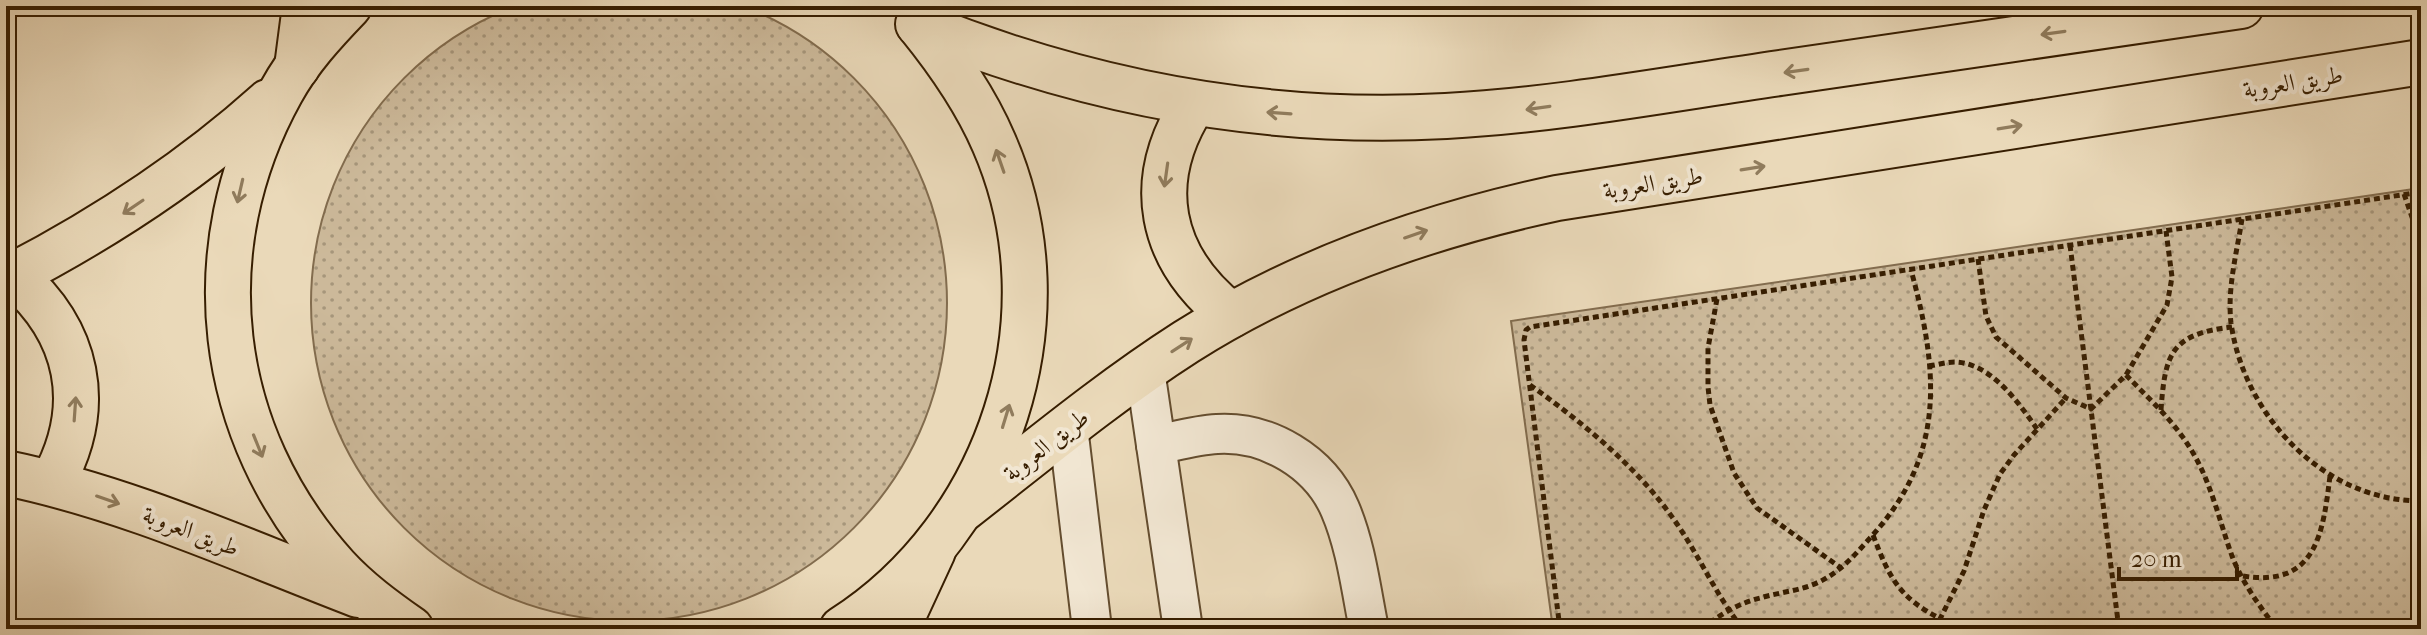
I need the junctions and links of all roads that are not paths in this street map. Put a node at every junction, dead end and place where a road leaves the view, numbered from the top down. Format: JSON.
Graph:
{"nodes":[{"id":1,"x":305,"y":6,"type":"edge"},
{"id":2,"x":349,"y":6,"type":"edge"},
{"id":3,"x":2241,"y":6,"type":"edge"},
{"id":4,"x":909,"y":15,"type":"edge"},
{"id":5,"x":2421,"y":62,"type":"edge"},
{"id":6,"x":289,"y":78,"type":"junction"},
{"id":7,"x":1194,"y":103,"type":"junction"},
{"id":8,"x":9,"y":277,"type":"edge"},
{"id":9,"x":1231,"y":315,"type":"junction"},
{"id":10,"x":1145,"y":370,"type":"junction"},
{"id":11,"x":1068,"y":427,"type":"junction"},
{"id":12,"x":1156,"y":445,"type":"junction"},
{"id":13,"x":6,"y":473,"type":"edge"},
{"id":14,"x":52,"y":483,"type":"junction"},
{"id":15,"x":963,"y":509,"type":"junction"},
{"id":16,"x":935,"y":548,"type":"junction"},
{"id":17,"x":372,"y":600,"type":"junction"},
{"id":18,"x":411,"y":629,"type":"edge"},
{"id":19,"x":842,"y":629,"type":"edge"},
{"id":20,"x":897,"y":629,"type":"edge"},
{"id":21,"x":1092,"y":629,"type":"edge"},
{"id":22,"x":1183,"y":629,"type":"edge"},
{"id":23,"x":1369,"y":629,"type":"edge"}],
"edges":[{"from":1,"to":6,"type":"main road"},
{"from":2,"to":6,"type":"main road"},
{"from":3,"to":7,"type":"main road","one_way":true},
{"from":4,"to":7,"type":"main road"},
{"from":15,"to":4,"type":"main road","one_way":true},
{"from":9,"to":5,"type":"main road","name":"طريق العروبة","one_way":true},
{"from":6,"to":8,"type":"main road","one_way":true},
{"from":6,"to":17,"type":"main road","one_way":true},
{"from":7,"to":9,"type":"main road","one_way":true},
{"from":14,"to":8,"type":"main road","one_way":true},
{"from":10,"to":9,"type":"main road","name":"طريق العروبة","one_way":true},
{"from":10,"to":11,"type":"main road","name":"طريق العروبة"},
{"from":10,"to":12,"type":"lane"},
{"from":11,"to":15,"type":"main road","name":"طريق العروبة"},
{"from":11,"to":21,"type":"lane"},
{"from":12,"to":22,"type":"lane"},
{"from":12,"to":23,"type":"lane"},
{"from":13,"to":14,"type":"main road","name":"طريق العروبة"},
{"from":14,"to":17,"type":"main road","name":"طريق العروبة","one_way":true},
{"from":15,"to":16,"type":"main road"},
{"from":16,"to":19,"type":"main road"},
{"from":16,"to":20,"type":"main road"},
{"from":17,"to":18,"type":"main road"}]}
